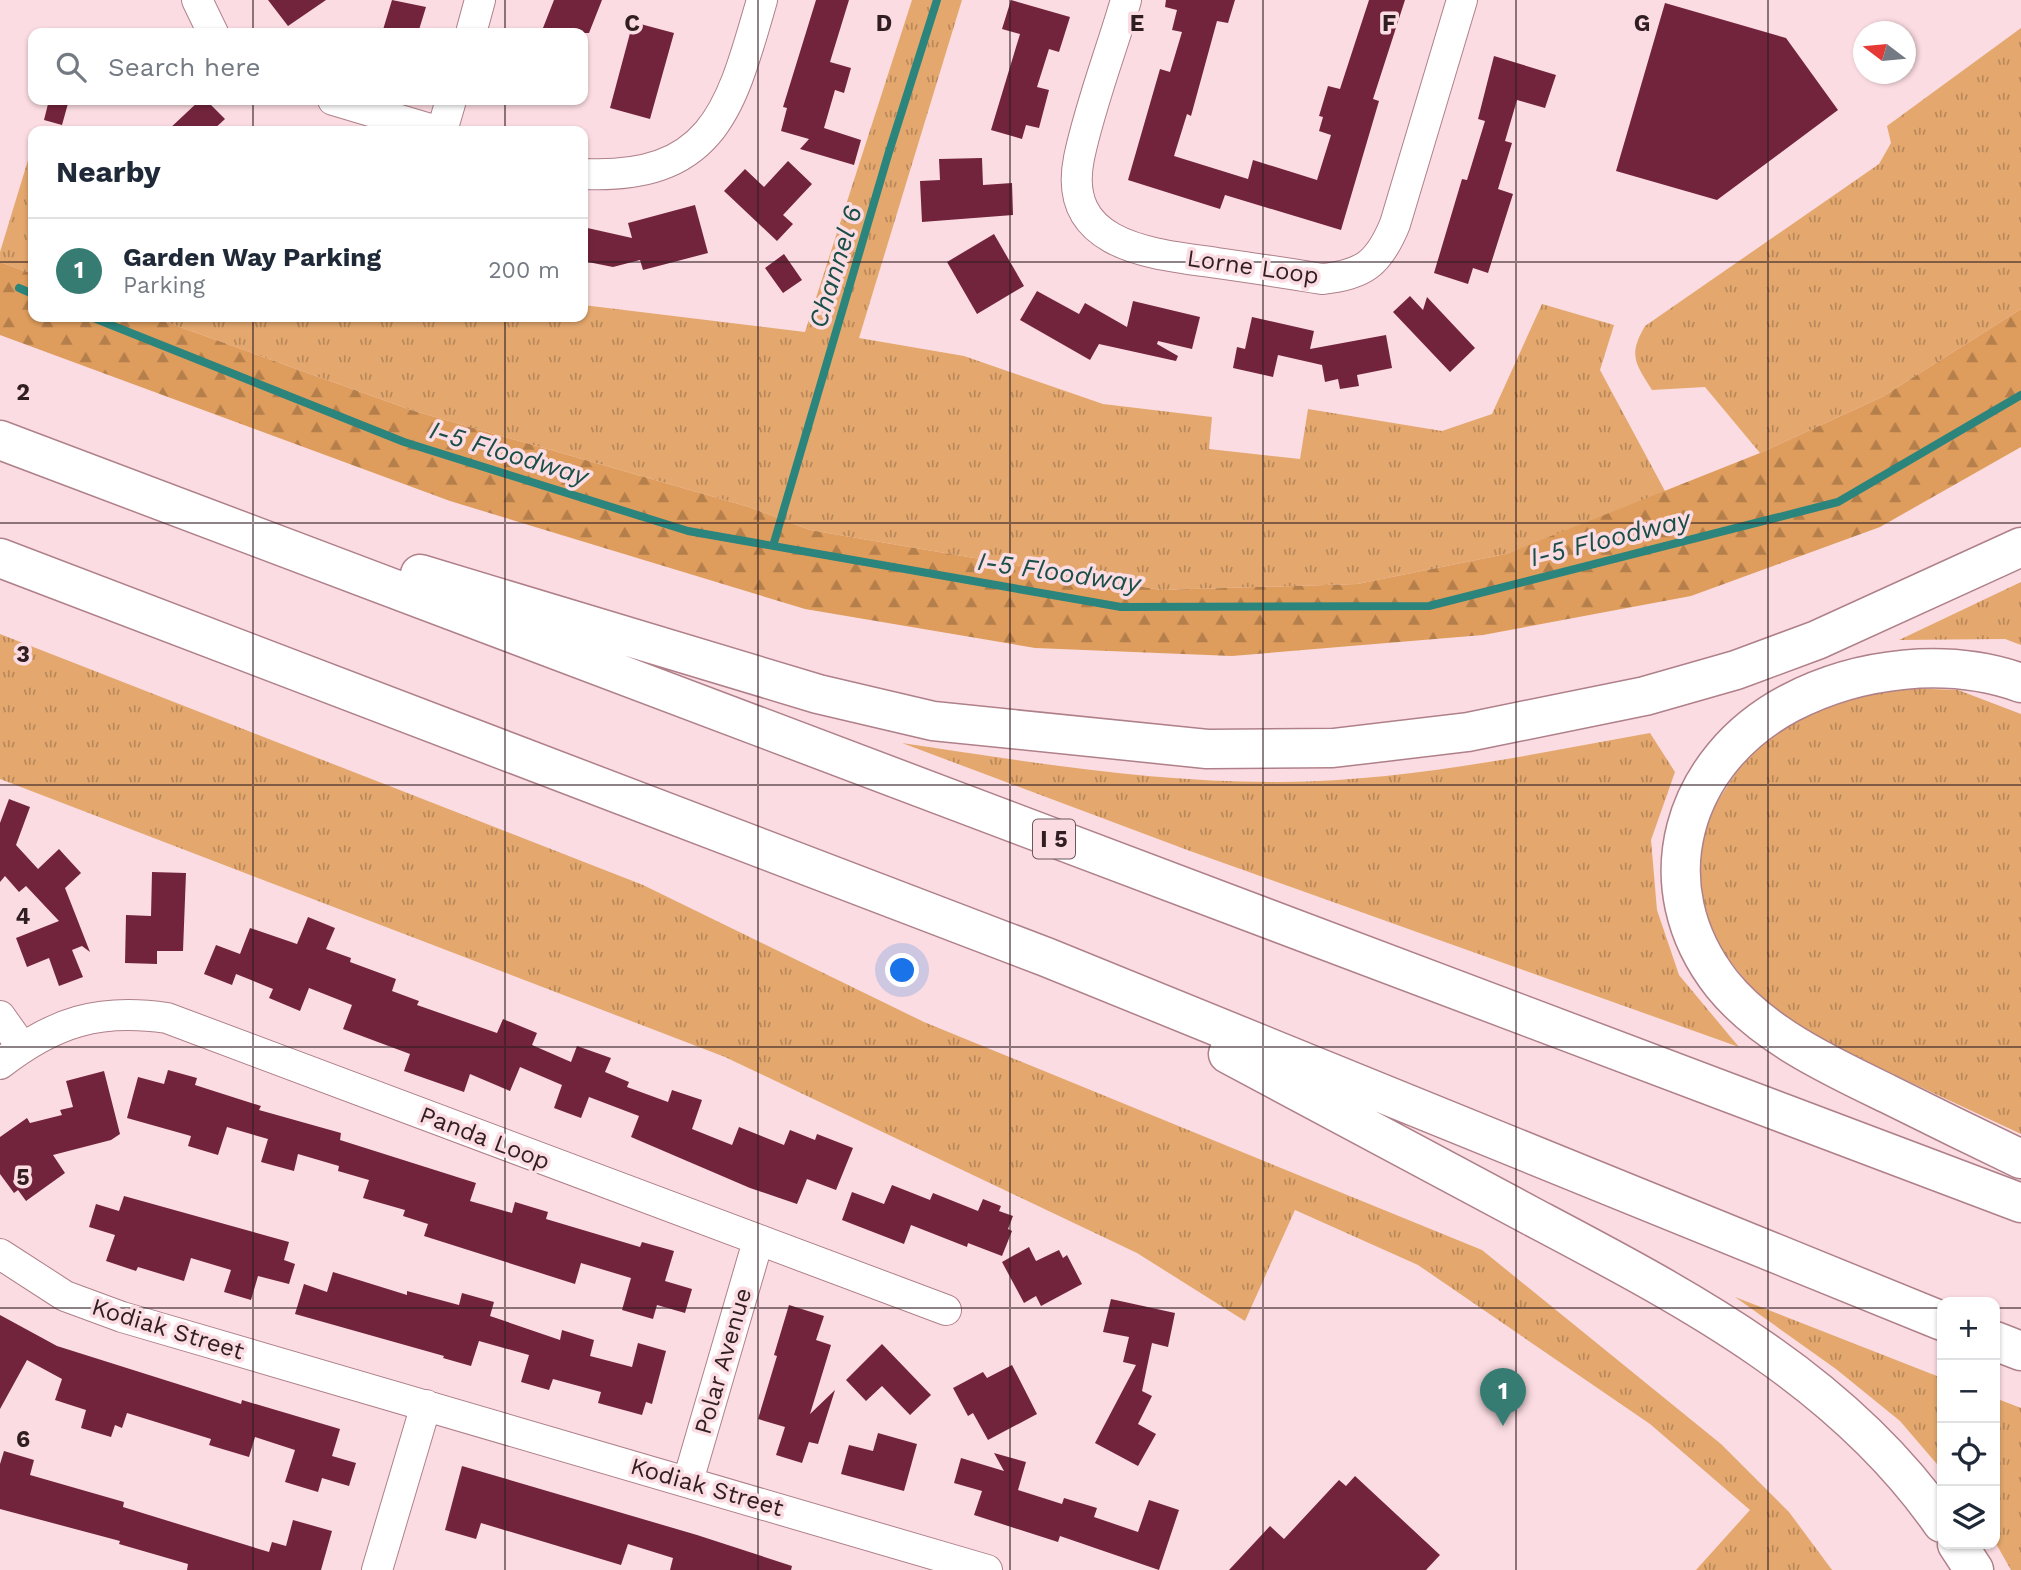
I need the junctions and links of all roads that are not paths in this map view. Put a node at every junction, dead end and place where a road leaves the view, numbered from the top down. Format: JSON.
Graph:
{"nodes":[{"id":1,"x":197,"y":0,"type":"edge"},
{"id":2,"x":480,"y":0,"type":"edge"},
{"id":3,"x":762,"y":0,"type":"edge"},
{"id":4,"x":1126,"y":0,"type":"edge"},
{"id":5,"x":1462,"y":0,"type":"edge"},
{"id":6,"x":211,"y":28,"type":"edge"},
{"id":7,"x":472,"y":28,"type":"edge"},
{"id":8,"x":350,"y":105,"type":"edge"},
{"id":9,"x":450,"y":105,"type":"edge"},
{"id":10,"x":420,"y":126,"type":"edge"},
{"id":11,"x":443,"y":126,"type":"edge"},
{"id":12,"x":588,"y":174,"type":"edge"},
{"id":13,"x":0,"y":440,"type":"edge"},
{"id":14,"x":87,"y":474,"type":"junction"},
{"id":15,"x":2021,"y":547,"type":"edge"},
{"id":16,"x":0,"y":558,"type":"edge"},
{"id":17,"x":2021,"y":683,"type":"edge"},
{"id":18,"x":1046,"y":957,"type":"junction"},
{"id":19,"x":0,"y":1016,"type":"edge"},
{"id":20,"x":11,"y":1055,"type":"edge"},
{"id":21,"x":2021,"y":1159,"type":"edge"},
{"id":22,"x":2021,"y":1203,"type":"edge"},
{"id":23,"x":758,"y":1241,"type":"junction"},
{"id":24,"x":0,"y":1254,"type":"edge"},
{"id":25,"x":946,"y":1310,"type":"dead end"},
{"id":26,"x":1937,"y":1319,"type":"edge"},
{"id":27,"x":2000,"y":1343,"type":"edge"},
{"id":28,"x":2021,"y":1351,"type":"edge"},
{"id":29,"x":426,"y":1405,"type":"junction"},
{"id":30,"x":688,"y":1481,"type":"junction"},
{"id":31,"x":1937,"y":1516,"type":"edge"},
{"id":32,"x":1960,"y":1549,"type":"edge"},
{"id":33,"x":377,"y":1570,"type":"edge"},
{"id":34,"x":987,"y":1570,"type":"edge"},
{"id":35,"x":1974,"y":1570,"type":"edge"}],
"edges":[{"from":1,"to":6,"type":"street"},
{"from":2,"to":7,"type":"street"},
{"from":3,"to":12,"type":"street"},
{"from":4,"to":5,"type":"street","name":"Lorne Loop"},
{"from":8,"to":10,"type":"street"},
{"from":9,"to":11,"type":"street"},
{"from":13,"to":14,"type":"highway","number":"I 5"},
{"from":14,"to":15,"type":"highway"},
{"from":14,"to":22,"type":"highway","number":"I 5"},
{"from":16,"to":18,"type":"highway"},
{"from":17,"to":21,"type":"highway"},
{"from":18,"to":26,"type":"highway"},
{"from":18,"to":31,"type":"highway"},
{"from":19,"to":20,"type":"street","name":"Panda Loop"},
{"from":20,"to":23,"type":"street","name":"Panda Loop"},
{"from":23,"to":25,"type":"street","name":"Panda Loop"},
{"from":23,"to":30,"type":"street","name":"Polar Avenue"},
{"from":24,"to":29,"type":"street","name":"Kodiak Street"},
{"from":27,"to":28,"type":"highway"},
{"from":29,"to":30,"type":"street","name":"Kodiak Street"},
{"from":29,"to":33,"type":"street"},
{"from":30,"to":34,"type":"street","name":"Kodiak Street"},
{"from":32,"to":35,"type":"highway"}]}
